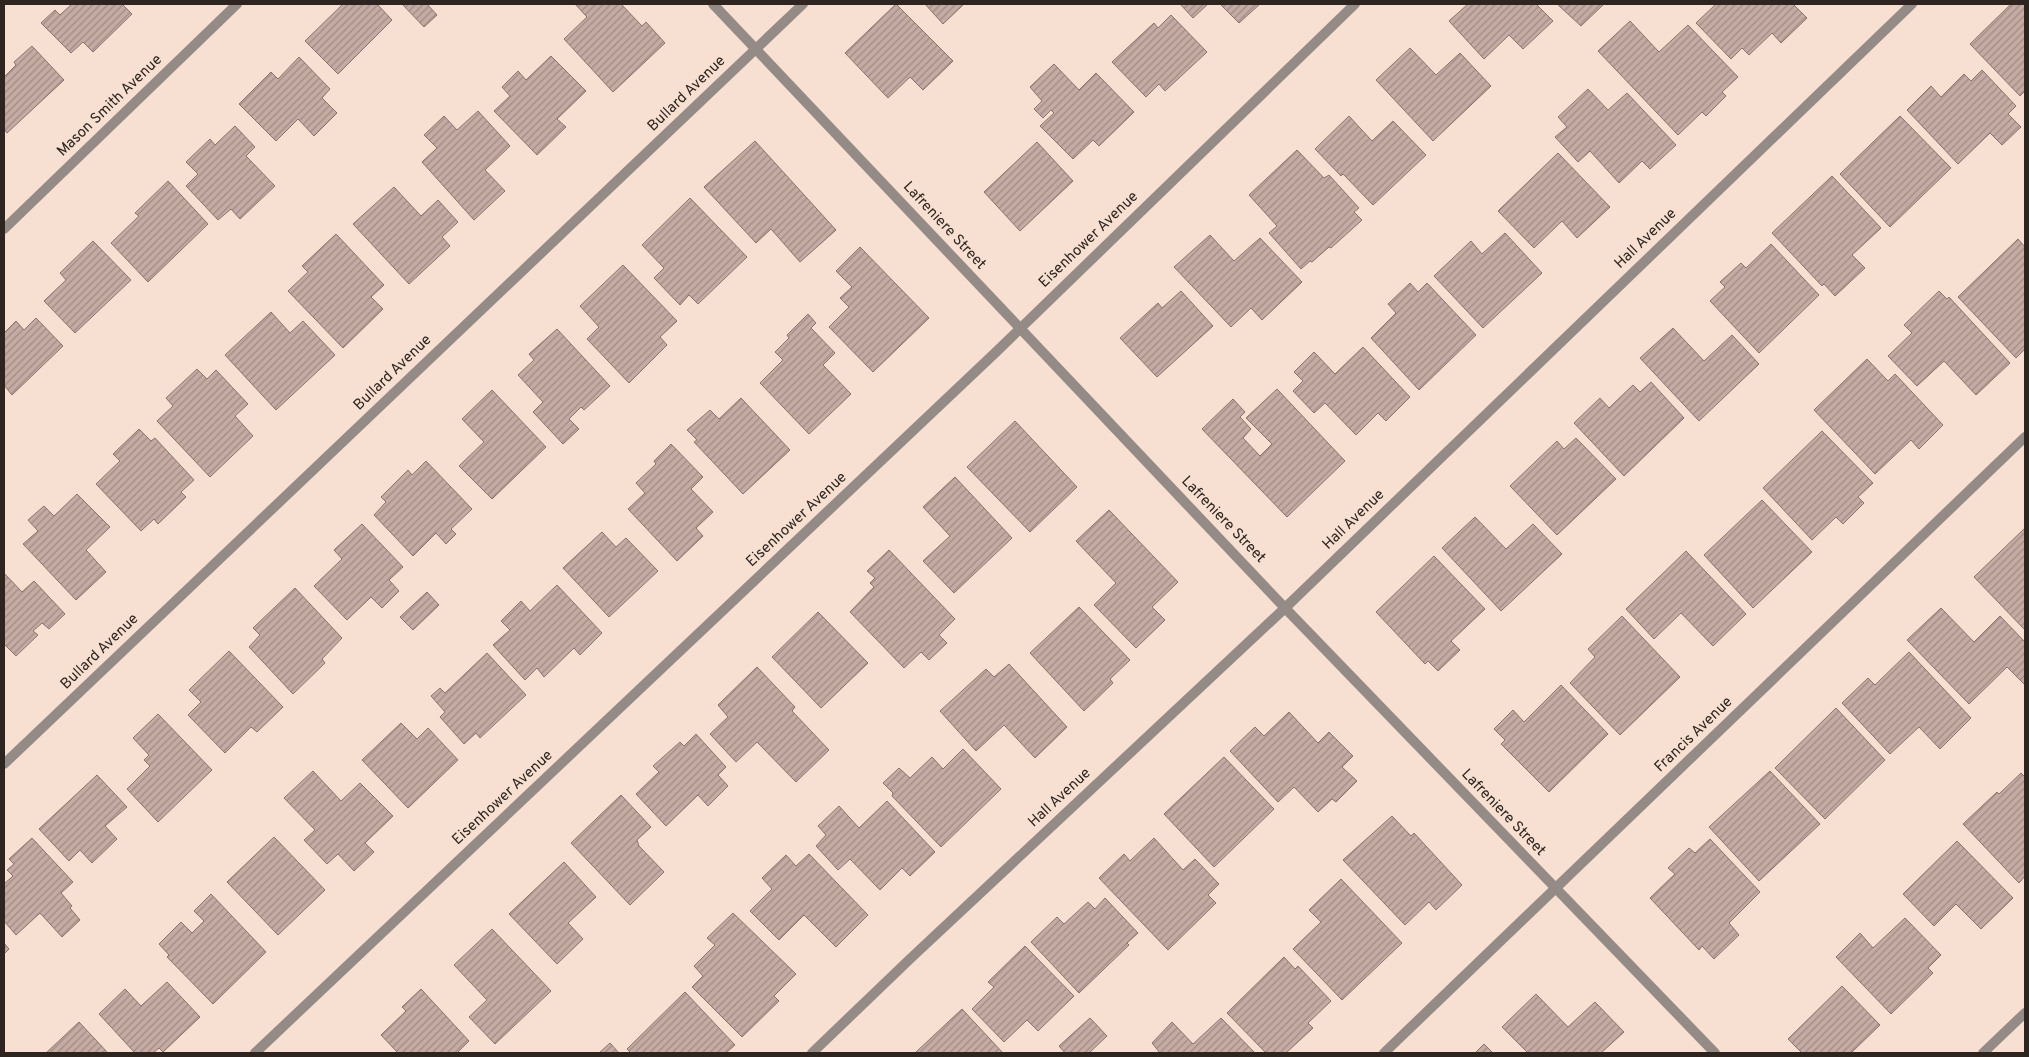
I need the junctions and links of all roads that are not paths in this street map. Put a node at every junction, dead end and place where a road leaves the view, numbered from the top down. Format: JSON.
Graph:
{"nodes":[{"id":1,"x":237,"y":4,"type":"edge"},
{"id":2,"x":713,"y":4,"type":"edge"},
{"id":3,"x":803,"y":4,"type":"edge"},
{"id":4,"x":1355,"y":4,"type":"edge"},
{"id":5,"x":1912,"y":4,"type":"edge"},
{"id":6,"x":757,"y":49,"type":"junction"},
{"id":7,"x":4,"y":229,"type":"edge"},
{"id":8,"x":1020,"y":329,"type":"junction"},
{"id":9,"x":2025,"y":437,"type":"edge"},
{"id":10,"x":1285,"y":608,"type":"junction"},
{"id":11,"x":4,"y":764,"type":"edge"},
{"id":12,"x":1555,"y":889,"type":"junction"},
{"id":13,"x":2025,"y":1013,"type":"edge"},
{"id":14,"x":255,"y":1053,"type":"edge"},
{"id":15,"x":812,"y":1053,"type":"edge"},
{"id":16,"x":1384,"y":1053,"type":"edge"},
{"id":17,"x":1715,"y":1053,"type":"edge"},
{"id":18,"x":1983,"y":1053,"type":"edge"}],
"edges":[{"from":1,"to":7,"type":"street","name":"Mason Smith Avenue"},
{"from":2,"to":6,"type":"street","name":"Lafreniere Street"},
{"from":3,"to":6,"type":"street","name":"Bullard Avenue"},
{"from":4,"to":8,"type":"street","name":"Eisenhower Avenue"},
{"from":5,"to":10,"type":"street","name":"Hall Avenue"},
{"from":6,"to":8,"type":"street","name":"Lafreniere Street"},
{"from":6,"to":11,"type":"street","name":"Bullard Avenue"},
{"from":8,"to":10,"type":"street","name":"Lafreniere Street"},
{"from":8,"to":14,"type":"street","name":"Eisenhower Avenue"},
{"from":9,"to":12,"type":"street","name":"Francis Avenue"},
{"from":10,"to":12,"type":"street","name":"Lafreniere Street"},
{"from":10,"to":15,"type":"street","name":"Hall Avenue"},
{"from":12,"to":16,"type":"street","name":"Francis Avenue"},
{"from":12,"to":17,"type":"street","name":"Lafreniere Street"},
{"from":13,"to":18,"type":"street"}]}
